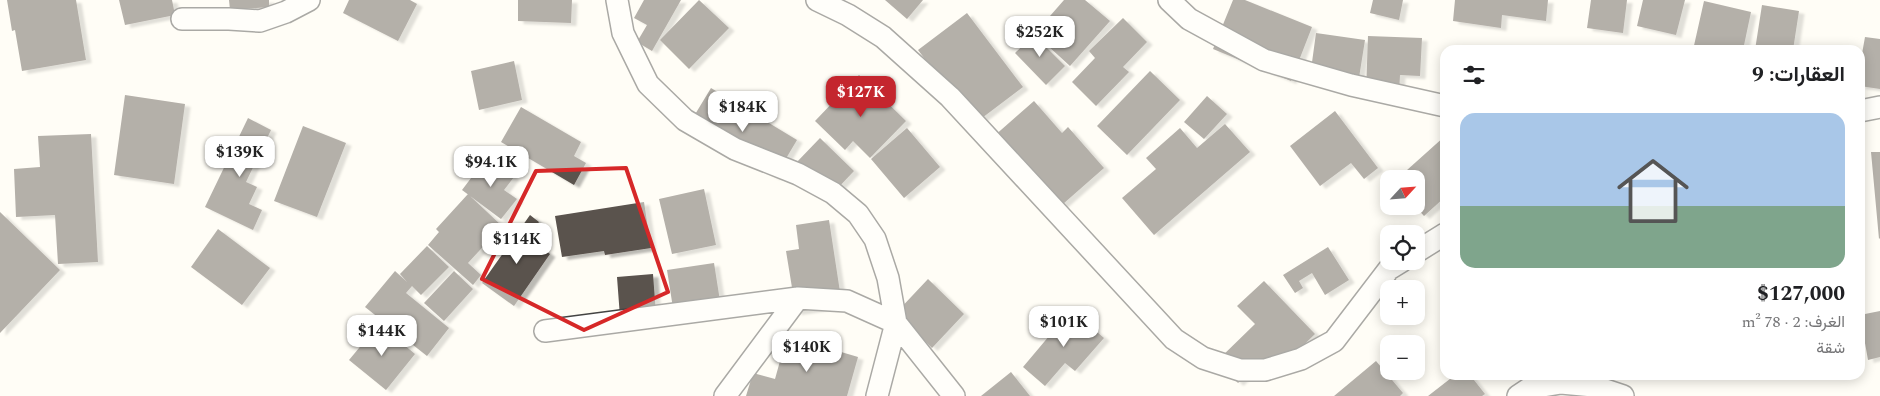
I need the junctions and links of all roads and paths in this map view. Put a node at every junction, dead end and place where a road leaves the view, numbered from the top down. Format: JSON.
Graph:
{"nodes":[{"id":1,"x":309,"y":0,"type":"edge"},
{"id":2,"x":617,"y":0,"type":"edge"},
{"id":3,"x":817,"y":0,"type":"edge"},
{"id":4,"x":1169,"y":0,"type":"edge"},
{"id":5,"x":182,"y":19,"type":"dead end"},
{"id":6,"x":1440,"y":105,"type":"edge"},
{"id":7,"x":1880,"y":107,"type":"edge"},
{"id":8,"x":1865,"y":110,"type":"edge"},
{"id":9,"x":1440,"y":237,"type":"edge"},
{"id":10,"x":1425,"y":246,"type":"edge"},
{"id":11,"x":1388,"y":270,"type":"edge"},
{"id":12,"x":798,"y":298,"type":"junction"},
{"id":13,"x":896,"y":323,"type":"junction"},
{"id":14,"x":545,"y":331,"type":"dead end"},
{"id":15,"x":726,"y":396,"type":"edge"},
{"id":16,"x":877,"y":396,"type":"edge"},
{"id":17,"x":954,"y":396,"type":"edge"},
{"id":18,"x":1518,"y":396,"type":"edge"},
{"id":19,"x":1623,"y":396,"type":"edge"}],
"edges":[{"from":1,"to":5,"type":"street"},
{"from":2,"to":13,"type":"street"},
{"from":3,"to":11,"type":"street"},
{"from":4,"to":6,"type":"street"},
{"from":7,"to":8,"type":"street"},
{"from":9,"to":10,"type":"street"},
{"from":12,"to":13,"type":"street"},
{"from":12,"to":14,"type":"street"},
{"from":12,"to":15,"type":"street"},
{"from":13,"to":16,"type":"street"},
{"from":13,"to":17,"type":"street"},
{"from":18,"to":19,"type":"street"}]}
